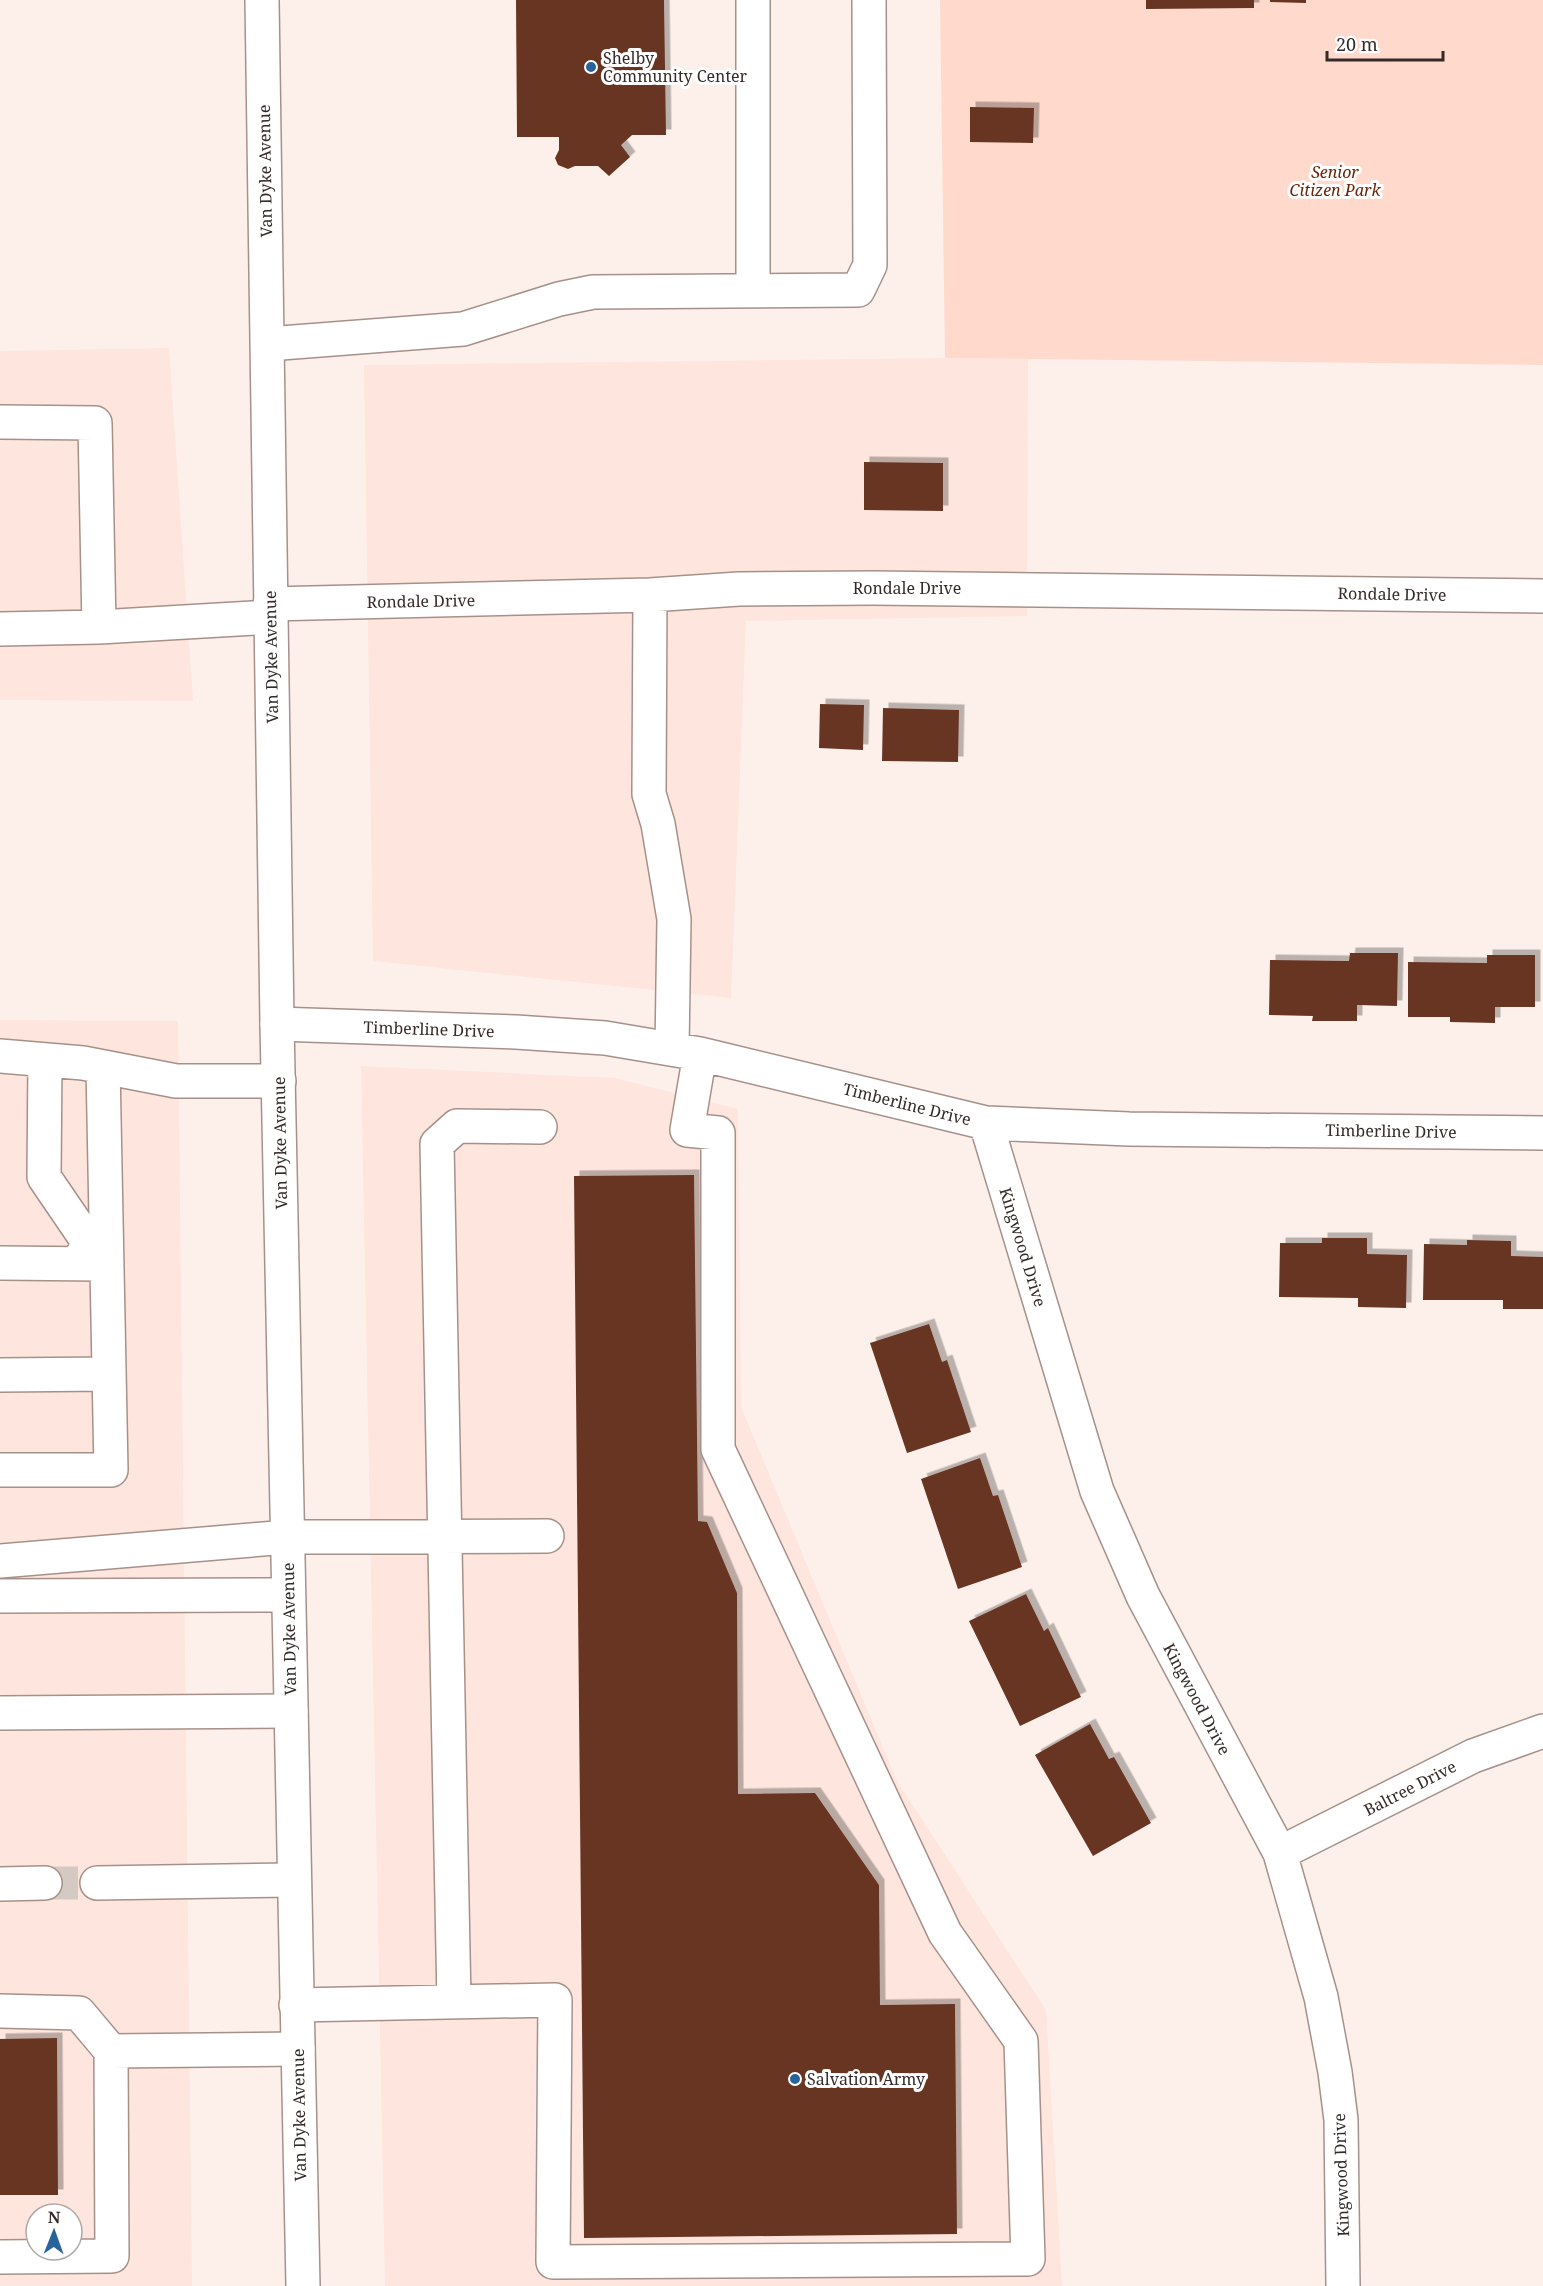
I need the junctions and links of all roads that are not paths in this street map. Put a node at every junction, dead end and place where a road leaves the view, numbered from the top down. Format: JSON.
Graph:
{"nodes":[{"id":1,"x":262,"y":0,"type":"edge"},
{"id":2,"x":753,"y":0,"type":"edge"},
{"id":3,"x":869,"y":0,"type":"edge"},
{"id":4,"x":753,"y":291,"type":"junction"},
{"id":5,"x":268,"y":344,"type":"junction"},
{"id":6,"x":0,"y":422,"type":"edge"},
{"id":7,"x":650,"y":595,"type":"junction"},
{"id":8,"x":1543,"y":596,"type":"edge"},
{"id":9,"x":270,"y":610,"type":"junction"},
{"id":10,"x":99,"y":627,"type":"junction"},
{"id":11,"x":0,"y":629,"type":"edge"},
{"id":12,"x":277,"y":1024,"type":"junction"},
{"id":13,"x":686,"y":1051,"type":"junction"},
{"id":14,"x":0,"y":1056,"type":"edge"},
{"id":15,"x":45,"y":1060,"type":"junction"},
{"id":16,"x":103,"y":1067,"type":"junction"},
{"id":17,"x":279,"y":1081,"type":"junction"},
{"id":18,"x":986,"y":1123,"type":"junction"},
{"id":19,"x":540,"y":1127,"type":"dead end"},
{"id":20,"x":1543,"y":1133,"type":"edge"},
{"id":21,"x":0,"y":1263,"type":"edge"},
{"id":22,"x":92,"y":1264,"type":"junction"},
{"id":23,"x":108,"y":1374,"type":"junction"},
{"id":24,"x":0,"y":1375,"type":"edge"},
{"id":25,"x":0,"y":1470,"type":"edge"},
{"id":26,"x":547,"y":1536,"type":"dead end"},
{"id":27,"x":287,"y":1537,"type":"junction"},
{"id":28,"x":445,"y":1537,"type":"junction"},
{"id":29,"x":0,"y":1561,"type":"edge"},
{"id":30,"x":288,"y":1595,"type":"junction"},
{"id":31,"x":0,"y":1596,"type":"edge"},
{"id":32,"x":291,"y":1711,"type":"junction"},
{"id":33,"x":0,"y":1713,"type":"edge"},
{"id":34,"x":1543,"y":1731,"type":"edge"},
{"id":35,"x":1280,"y":1853,"type":"junction"},
{"id":36,"x":294,"y":1880,"type":"junction"},
{"id":37,"x":45,"y":1883,"type":"tunnel mouth"},
{"id":38,"x":97,"y":1883,"type":"tunnel mouth"},
{"id":39,"x":0,"y":1884,"type":"edge"},
{"id":40,"x":454,"y":2002,"type":"junction"},
{"id":41,"x":296,"y":2005,"type":"junction"},
{"id":42,"x":0,"y":2011,"type":"edge"},
{"id":43,"x":298,"y":2049,"type":"junction"},
{"id":44,"x":111,"y":2051,"type":"junction"},
{"id":45,"x":0,"y":2257,"type":"edge"},
{"id":46,"x":680,"y":2274,"type":"edge"},
{"id":47,"x":303,"y":2286,"type":"edge"},
{"id":48,"x":1343,"y":2286,"type":"edge"}],
"edges":[{"from":1,"to":5,"type":"street","name":"Van Dyke Avenue"},
{"from":2,"to":4,"type":"street"},
{"from":3,"to":4,"type":"street"},
{"from":4,"to":5,"type":"street"},
{"from":5,"to":9,"type":"street","name":"Van Dyke Avenue"},
{"from":6,"to":10,"type":"street"},
{"from":7,"to":8,"type":"street","name":"Rondale Drive"},
{"from":7,"to":9,"type":"street","name":"Rondale Drive"},
{"from":7,"to":13,"type":"street"},
{"from":9,"to":10,"type":"street","name":"Rondale Drive"},
{"from":9,"to":12,"type":"street","name":"Van Dyke Avenue"},
{"from":10,"to":11,"type":"street","name":"Rondale Drive"},
{"from":12,"to":13,"type":"street","name":"Timberline Drive"},
{"from":12,"to":17,"type":"street","name":"Van Dyke Avenue"},
{"from":13,"to":18,"type":"street","name":"Timberline Drive"},
{"from":13,"to":46,"type":"street"},
{"from":14,"to":15,"type":"street"},
{"from":15,"to":16,"type":"street"},
{"from":15,"to":22,"type":"street"},
{"from":16,"to":17,"type":"street"},
{"from":16,"to":22,"type":"street"},
{"from":17,"to":27,"type":"street","name":"Van Dyke Avenue"},
{"from":18,"to":20,"type":"street","name":"Timberline Drive"},
{"from":18,"to":35,"type":"street","name":"Kingwood Drive"},
{"from":19,"to":28,"type":"street"},
{"from":21,"to":22,"type":"street"},
{"from":22,"to":23,"type":"street"},
{"from":23,"to":24,"type":"street"},
{"from":23,"to":25,"type":"street"},
{"from":26,"to":28,"type":"street"},
{"from":27,"to":28,"type":"street"},
{"from":27,"to":29,"type":"street"},
{"from":27,"to":30,"type":"street","name":"Van Dyke Avenue"},
{"from":28,"to":40,"type":"street"},
{"from":30,"to":31,"type":"street"},
{"from":30,"to":32,"type":"street","name":"Van Dyke Avenue"},
{"from":32,"to":33,"type":"street"},
{"from":32,"to":36,"type":"street","name":"Van Dyke Avenue"},
{"from":34,"to":35,"type":"street","name":"Baltree Drive"},
{"from":35,"to":48,"type":"street","name":"Kingwood Drive"},
{"from":36,"to":38,"type":"street"},
{"from":36,"to":41,"type":"street","name":"Van Dyke Avenue"},
{"from":37,"to":39,"type":"street"},
{"from":40,"to":41,"type":"street"},
{"from":40,"to":46,"type":"street"},
{"from":41,"to":43,"type":"street","name":"Van Dyke Avenue"},
{"from":42,"to":44,"type":"street"},
{"from":43,"to":44,"type":"street"},
{"from":43,"to":47,"type":"street","name":"Van Dyke Avenue"},
{"from":44,"to":45,"type":"street"}]}
